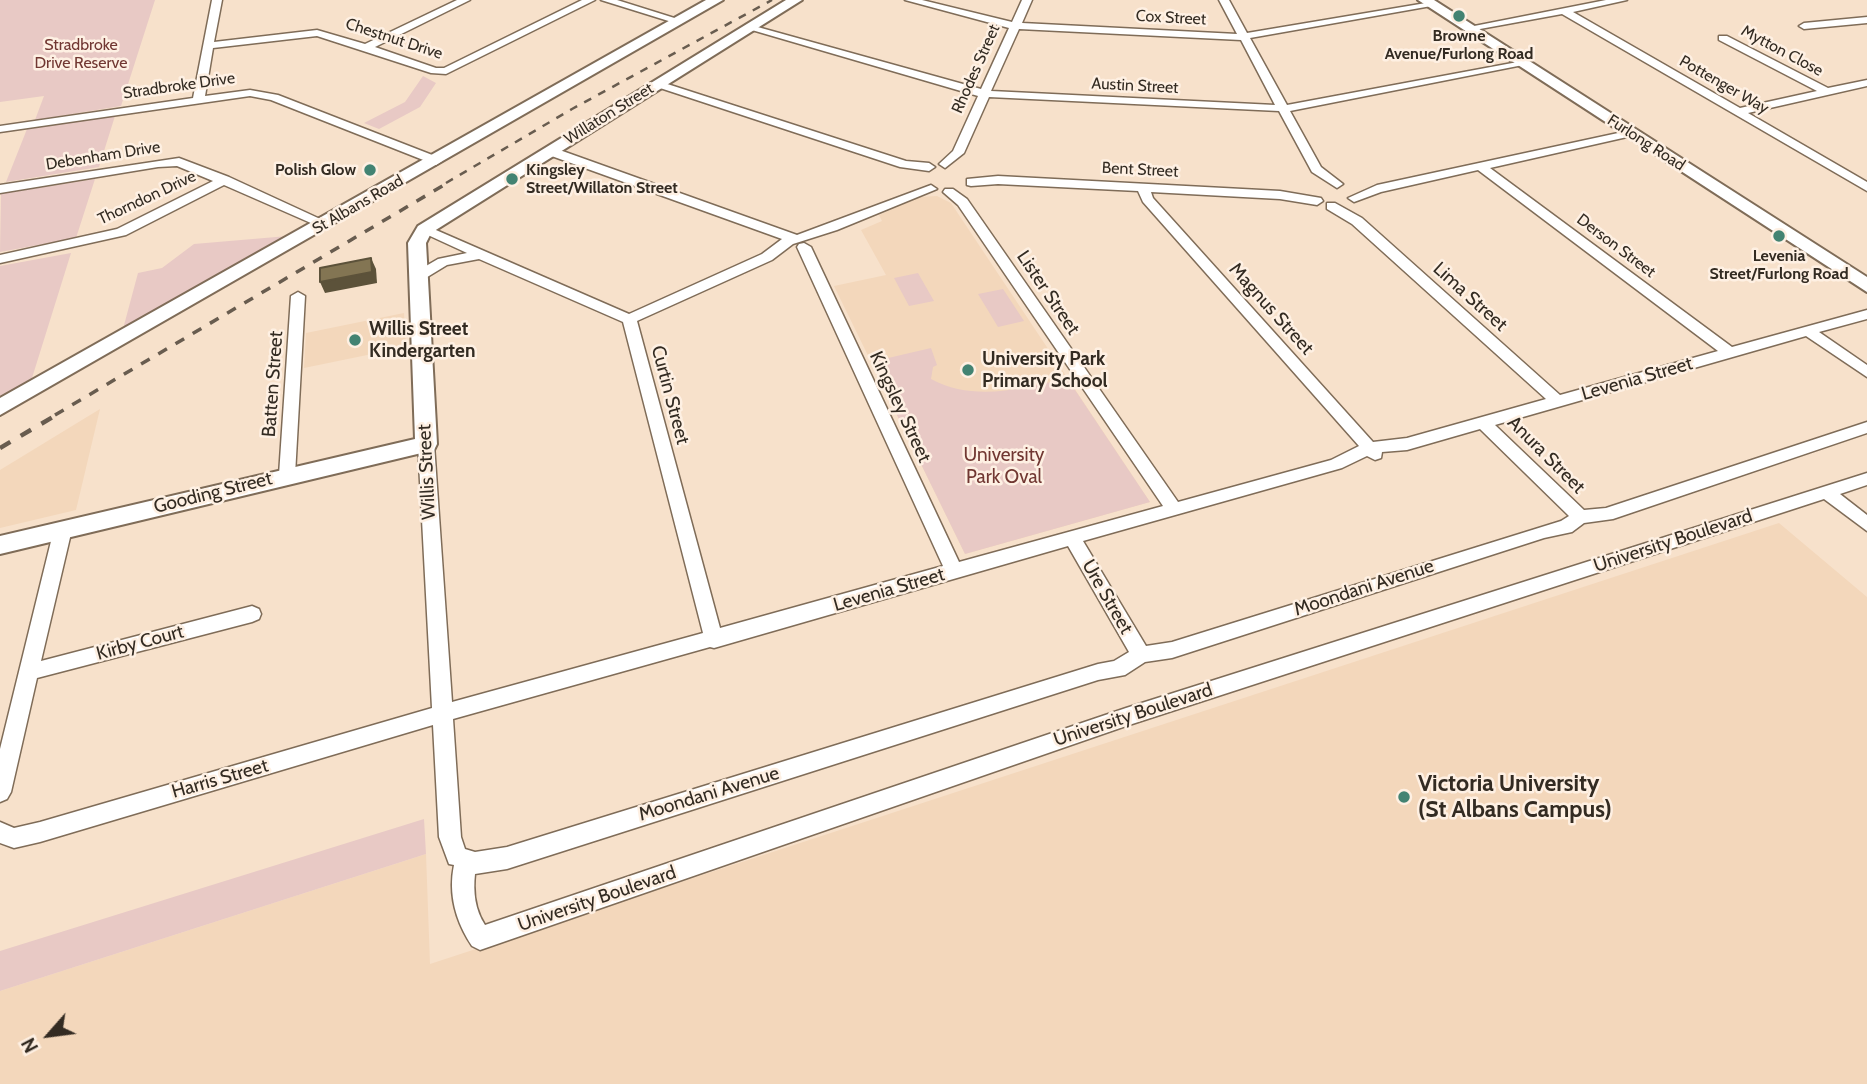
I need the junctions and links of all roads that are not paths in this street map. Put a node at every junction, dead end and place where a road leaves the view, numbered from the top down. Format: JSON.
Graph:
{"nodes":[{"id":1,"x":217,"y":0,"type":"edge"},
{"id":2,"x":224,"y":0,"type":"edge"},
{"id":3,"x":437,"y":0,"type":"edge"},
{"id":4,"x":465,"y":0,"type":"edge"},
{"id":5,"x":590,"y":0,"type":"edge"},
{"id":6,"x":606,"y":0,"type":"edge"},
{"id":7,"x":716,"y":0,"type":"edge"},
{"id":8,"x":795,"y":0,"type":"edge"},
{"id":9,"x":910,"y":0,"type":"edge"},
{"id":10,"x":1027,"y":0,"type":"edge"},
{"id":11,"x":1224,"y":0,"type":"edge"},
{"id":12,"x":1622,"y":0,"type":"edge"},
{"id":13,"x":1428,"y":2,"type":"edge"},
{"id":14,"x":454,"y":5,"type":"junction"},
{"id":15,"x":1564,"y":11,"type":"junction"},
{"id":16,"x":1867,"y":20,"type":"edge"},
{"id":17,"x":678,"y":21,"type":"junction"},
{"id":18,"x":1015,"y":26,"type":"junction"},
{"id":19,"x":1804,"y":26,"type":"dead end"},
{"id":20,"x":750,"y":28,"type":"junction"},
{"id":21,"x":1469,"y":28,"type":"junction"},
{"id":22,"x":1245,"y":37,"type":"junction"},
{"id":23,"x":1723,"y":38,"type":"dead end"},
{"id":24,"x":208,"y":46,"type":"junction"},
{"id":25,"x":366,"y":47,"type":"junction"},
{"id":26,"x":1524,"y":64,"type":"junction"},
{"id":27,"x":1867,"y":83,"type":"edge"},
{"id":28,"x":658,"y":84,"type":"junction"},
{"id":29,"x":1827,"y":92,"type":"junction"},
{"id":30,"x":985,"y":94,"type":"junction"},
{"id":31,"x":199,"y":98,"type":"junction"},
{"id":32,"x":1283,"y":108,"type":"junction"},
{"id":33,"x":1738,"y":112,"type":"junction"},
{"id":34,"x":0,"y":129,"type":"edge"},
{"id":35,"x":1632,"y":134,"type":"junction"},
{"id":36,"x":550,"y":151,"type":"junction"},
{"id":37,"x":958,"y":153,"type":"junction"},
{"id":38,"x":436,"y":161,"type":"junction"},
{"id":39,"x":945,"y":164,"type":"junction"},
{"id":40,"x":1480,"y":166,"type":"junction"},
{"id":41,"x":1316,"y":169,"type":"junction"},
{"id":42,"x":926,"y":178,"type":"junction"},
{"id":43,"x":225,"y":180,"type":"junction"},
{"id":44,"x":964,"y":182,"type":"junction"},
{"id":45,"x":1312,"y":187,"type":"junction"},
{"id":46,"x":1867,"y":187,"type":"edge"},
{"id":47,"x":1143,"y":188,"type":"junction"},
{"id":48,"x":0,"y":189,"type":"edge"},
{"id":49,"x":1347,"y":193,"type":"junction"},
{"id":50,"x":1280,"y":195,"type":"junction"},
{"id":51,"x":1317,"y":201,"type":"junction"},
{"id":52,"x":1331,"y":206,"type":"junction"},
{"id":53,"x":1357,"y":221,"type":"junction"},
{"id":54,"x":325,"y":224,"type":"junction"},
{"id":55,"x":424,"y":230,"type":"junction"},
{"id":56,"x":794,"y":245,"type":"junction"},
{"id":57,"x":479,"y":255,"type":"junction"},
{"id":58,"x":0,"y":259,"type":"edge"},
{"id":59,"x":419,"y":276,"type":"junction"},
{"id":60,"x":1867,"y":286,"type":"edge"},
{"id":61,"x":298,"y":296,"type":"dead end"},
{"id":62,"x":1867,"y":314,"type":"edge"},
{"id":63,"x":629,"y":319,"type":"junction"},
{"id":64,"x":1808,"y":331,"type":"junction"},
{"id":65,"x":1730,"y":353,"type":"junction"},
{"id":66,"x":1867,"y":372,"type":"edge"},
{"id":67,"x":1557,"y":401,"type":"junction"},
{"id":68,"x":0,"y":408,"type":"edge"},
{"id":69,"x":1483,"y":422,"type":"junction"},
{"id":70,"x":1867,"y":427,"type":"edge"},
{"id":71,"x":426,"y":444,"type":"junction"},
{"id":72,"x":1372,"y":451,"type":"junction"},
{"id":73,"x":287,"y":475,"type":"junction"},
{"id":74,"x":1867,"y":479,"type":"edge"},
{"id":75,"x":1826,"y":492,"type":"junction"},
{"id":76,"x":1174,"y":509,"type":"junction"},
{"id":77,"x":1576,"y":514,"type":"junction"},
{"id":78,"x":1867,"y":524,"type":"edge"},
{"id":79,"x":63,"y":529,"type":"junction"},
{"id":80,"x":1072,"y":538,"type":"junction"},
{"id":81,"x":0,"y":544,"type":"edge"},
{"id":82,"x":955,"y":572,"type":"junction"},
{"id":83,"x":252,"y":614,"type":"dead end"},
{"id":84,"x":714,"y":639,"type":"junction"},
{"id":85,"x":1138,"y":650,"type":"junction"},
{"id":86,"x":29,"y":672,"type":"junction"},
{"id":87,"x":441,"y":715,"type":"junction"},
{"id":88,"x":0,"y":792,"type":"edge"},
{"id":89,"x":0,"y":832,"type":"edge"},
{"id":90,"x":466,"y":861,"type":"junction"}],
"edges":[{"from":1,"to":2,"type":"street"},
{"from":1,"to":24,"type":"street"},
{"from":3,"to":14,"type":"street"},
{"from":4,"to":14,"type":"street"},
{"from":5,"to":25,"type":"street","name":"Chestnut Drive"},
{"from":6,"to":17,"type":"street"},
{"from":7,"to":17,"type":"main road","name":"St Albans Road"},
{"from":8,"to":20,"type":"main road","name":"Willaton Street"},
{"from":9,"to":18,"type":"street","name":"Cox Street"},
{"from":10,"to":18,"type":"street","name":"Rhodes Street"},
{"from":11,"to":22,"type":"street"},
{"from":12,"to":15,"type":"street"},
{"from":13,"to":21,"type":"main road","name":"Furlong Road"},
{"from":13,"to":22,"type":"street","name":"Cox Street"},
{"from":14,"to":25,"type":"street"},
{"from":15,"to":21,"type":"street"},
{"from":15,"to":33,"type":"street","name":"Pottenger Way"},
{"from":16,"to":19,"type":"street"},
{"from":17,"to":38,"type":"main road","name":"St Albans Road"},
{"from":18,"to":22,"type":"street","name":"Cox Street"},
{"from":18,"to":30,"type":"street","name":"Rhodes Street"},
{"from":20,"to":28,"type":"main road","name":"Willaton Street"},
{"from":20,"to":30,"type":"street","name":"Austin Street"},
{"from":21,"to":26,"type":"main road","name":"Furlong Road"},
{"from":22,"to":32,"type":"street"},
{"from":23,"to":29,"type":"street","name":"Mytton Close"},
{"from":24,"to":25,"type":"street","name":"Chestnut Drive"},
{"from":24,"to":31,"type":"street"},
{"from":26,"to":32,"type":"street","name":"Austin Street"},
{"from":26,"to":35,"type":"main road","name":"Furlong Road"},
{"from":27,"to":29,"type":"street"},
{"from":28,"to":36,"type":"main road","name":"Willaton Street"},
{"from":28,"to":42,"type":"street"},
{"from":29,"to":33,"type":"street"},
{"from":30,"to":32,"type":"street","name":"Austin Street"},
{"from":30,"to":37,"type":"street","name":"Rhodes Street"},
{"from":31,"to":34,"type":"street","name":"Stradbroke Drive"},
{"from":31,"to":38,"type":"street","name":"Stradbroke Drive"},
{"from":32,"to":41,"type":"street"},
{"from":33,"to":46,"type":"street","name":"Pottenger Way"},
{"from":35,"to":40,"type":"street"},
{"from":35,"to":60,"type":"main road","name":"Furlong Road"},
{"from":36,"to":55,"type":"main road","name":"Willaton Street"},
{"from":36,"to":56,"type":"street"},
{"from":37,"to":39,"type":"street","name":"Rhodes Street"},
{"from":37,"to":44,"type":"street"},
{"from":38,"to":54,"type":"main road","name":"St Albans Road"},
{"from":39,"to":42,"type":"street"},
{"from":39,"to":44,"type":"street"},
{"from":40,"to":49,"type":"street"},
{"from":40,"to":65,"type":"street","name":"Derson Street"},
{"from":41,"to":45,"type":"street"},
{"from":41,"to":49,"type":"street"},
{"from":42,"to":44,"type":"street"},
{"from":42,"to":56,"type":"street"},
{"from":43,"to":48,"type":"street","name":"Debenham Drive"},
{"from":43,"to":54,"type":"street","name":"Debenham Drive"},
{"from":43,"to":58,"type":"street","name":"Thorndon Drive"},
{"from":44,"to":47,"type":"street","name":"Bent Street"},
{"from":44,"to":76,"type":"street","name":"Lister Street"},
{"from":45,"to":49,"type":"street","name":"Bent Street"},
{"from":45,"to":50,"type":"street","name":"Bent Street"},
{"from":45,"to":51,"type":"street"},
{"from":47,"to":50,"type":"street","name":"Bent Street"},
{"from":47,"to":72,"type":"street","name":"Magnus Street"},
{"from":49,"to":52,"type":"street"},
{"from":49,"to":53,"type":"street"},
{"from":50,"to":51,"type":"street","name":"Bent Street"},
{"from":51,"to":52,"type":"street","name":"Bent Street"},
{"from":52,"to":53,"type":"street","name":"Lima Street"},
{"from":53,"to":67,"type":"street","name":"Lima Street"},
{"from":54,"to":68,"type":"main road","name":"St Albans Road"},
{"from":55,"to":57,"type":"street"},
{"from":55,"to":59,"type":"main road","name":"Willis Street"},
{"from":56,"to":63,"type":"street"},
{"from":56,"to":82,"type":"street","name":"Kingsley Street"},
{"from":57,"to":59,"type":"street"},
{"from":57,"to":63,"type":"street"},
{"from":59,"to":71,"type":"main road","name":"Willis Street"},
{"from":61,"to":73,"type":"street","name":"Batten Street"},
{"from":62,"to":64,"type":"street","name":"Levenia Street"},
{"from":63,"to":84,"type":"street","name":"Curtin Street"},
{"from":64,"to":65,"type":"street","name":"Levenia Street"},
{"from":64,"to":66,"type":"street"},
{"from":65,"to":67,"type":"street","name":"Levenia Street"},
{"from":67,"to":69,"type":"street","name":"Levenia Street"},
{"from":69,"to":72,"type":"street","name":"Levenia Street"},
{"from":69,"to":77,"type":"street","name":"Anura Street"},
{"from":70,"to":77,"type":"street","name":"Moondani Avenue"},
{"from":71,"to":73,"type":"main road","name":"Gooding Street"},
{"from":71,"to":87,"type":"street","name":"Willis Street"},
{"from":72,"to":76,"type":"street","name":"Levenia Street"},
{"from":73,"to":79,"type":"main road","name":"Gooding Street"},
{"from":74,"to":75,"type":"street","name":"University Boulevard"},
{"from":75,"to":78,"type":"street"},
{"from":75,"to":90,"type":"street","name":"University Boulevard"},
{"from":76,"to":80,"type":"street","name":"Levenia Street"},
{"from":77,"to":85,"type":"street","name":"Moondani Avenue"},
{"from":79,"to":81,"type":"main road","name":"Gooding Street"},
{"from":79,"to":86,"type":"street"},
{"from":80,"to":82,"type":"street","name":"Levenia Street"},
{"from":80,"to":85,"type":"street","name":"Ure Street"},
{"from":82,"to":84,"type":"street","name":"Levenia Street"},
{"from":83,"to":86,"type":"street","name":"Kirby Court"},
{"from":84,"to":87,"type":"street","name":"Levenia Street"},
{"from":85,"to":90,"type":"street","name":"Moondani Avenue"},
{"from":86,"to":88,"type":"street"},
{"from":87,"to":89,"type":"street","name":"Harris Street"},
{"from":87,"to":90,"type":"street"}]}
